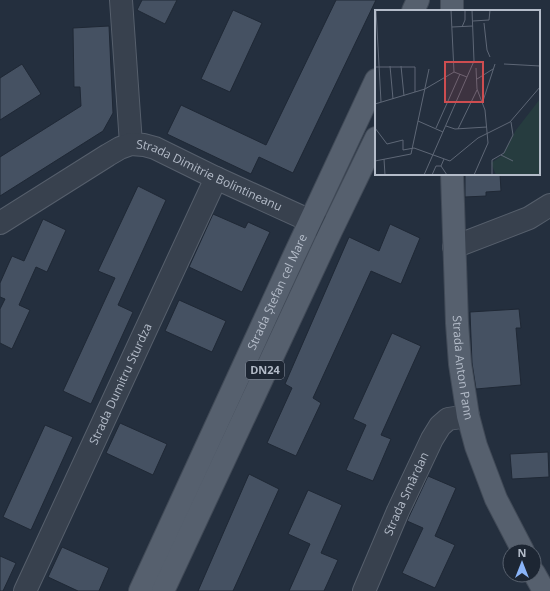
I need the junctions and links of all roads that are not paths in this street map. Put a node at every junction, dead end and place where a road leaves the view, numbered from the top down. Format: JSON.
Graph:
{"nodes":[{"id":1,"x":121,"y":0,"type":"edge"},
{"id":2,"x":418,"y":0,"type":"edge"},
{"id":3,"x":413,"y":10,"type":"edge"},
{"id":4,"x":375,"y":82,"type":"edge"},
{"id":5,"x":375,"y":140,"type":"edge"},
{"id":6,"x":131,"y":144,"type":"junction"},
{"id":7,"x":452,"y":175,"type":"edge"},
{"id":8,"x":216,"y":178,"type":"junction"},
{"id":9,"x":550,"y":205,"type":"edge"},
{"id":10,"x":310,"y":221,"type":"junction"},
{"id":11,"x":0,"y":223,"type":"edge"},
{"id":12,"x":331,"y":231,"type":"junction"},
{"id":13,"x":454,"y":247,"type":"junction"},
{"id":14,"x":468,"y":416,"type":"junction"},
{"id":15,"x":519,"y":543,"type":"edge"},
{"id":16,"x":550,"y":586,"type":"edge"},
{"id":17,"x":25,"y":591,"type":"edge"},
{"id":18,"x":140,"y":591,"type":"edge"},
{"id":19,"x":163,"y":591,"type":"edge"},
{"id":20,"x":364,"y":591,"type":"edge"},
{"id":21,"x":548,"y":591,"type":"edge"}],
"edges":[{"from":1,"to":6,"type":"street","name":"Strada Dimitrie Bolintineanu"},
{"from":2,"to":3,"type":"main road"},
{"from":4,"to":10,"type":"main road","name":"Strada Ștefan cel Mare","number":"DN24"},
{"from":5,"to":12,"type":"main road","name":"Strada Ștefan cel Mare","number":"DN24"},
{"from":6,"to":8,"type":"street","name":"Strada Dimitrie Bolintineanu"},
{"from":6,"to":11,"type":"street"},
{"from":7,"to":13,"type":"main road","name":"Strada Anton Pann"},
{"from":8,"to":10,"type":"street","name":"Strada Dimitrie Bolintineanu"},
{"from":8,"to":17,"type":"street","name":"Strada Dumitru Sturdza"},
{"from":9,"to":13,"type":"street"},
{"from":10,"to":12,"type":"street","name":"Strada Dimitrie Bolintineanu"},
{"from":10,"to":18,"type":"main road","name":"Strada Ștefan cel Mare","number":"DN24"},
{"from":12,"to":19,"type":"main road","name":"Strada Ștefan cel Mare","number":"DN24"},
{"from":13,"to":14,"type":"main road","name":"Strada Anton Pann"},
{"from":14,"to":15,"type":"main road","name":"Strada Anton Pann"},
{"from":14,"to":20,"type":"street","name":"Strada Smârdan"},
{"from":16,"to":21,"type":"street"}]}
